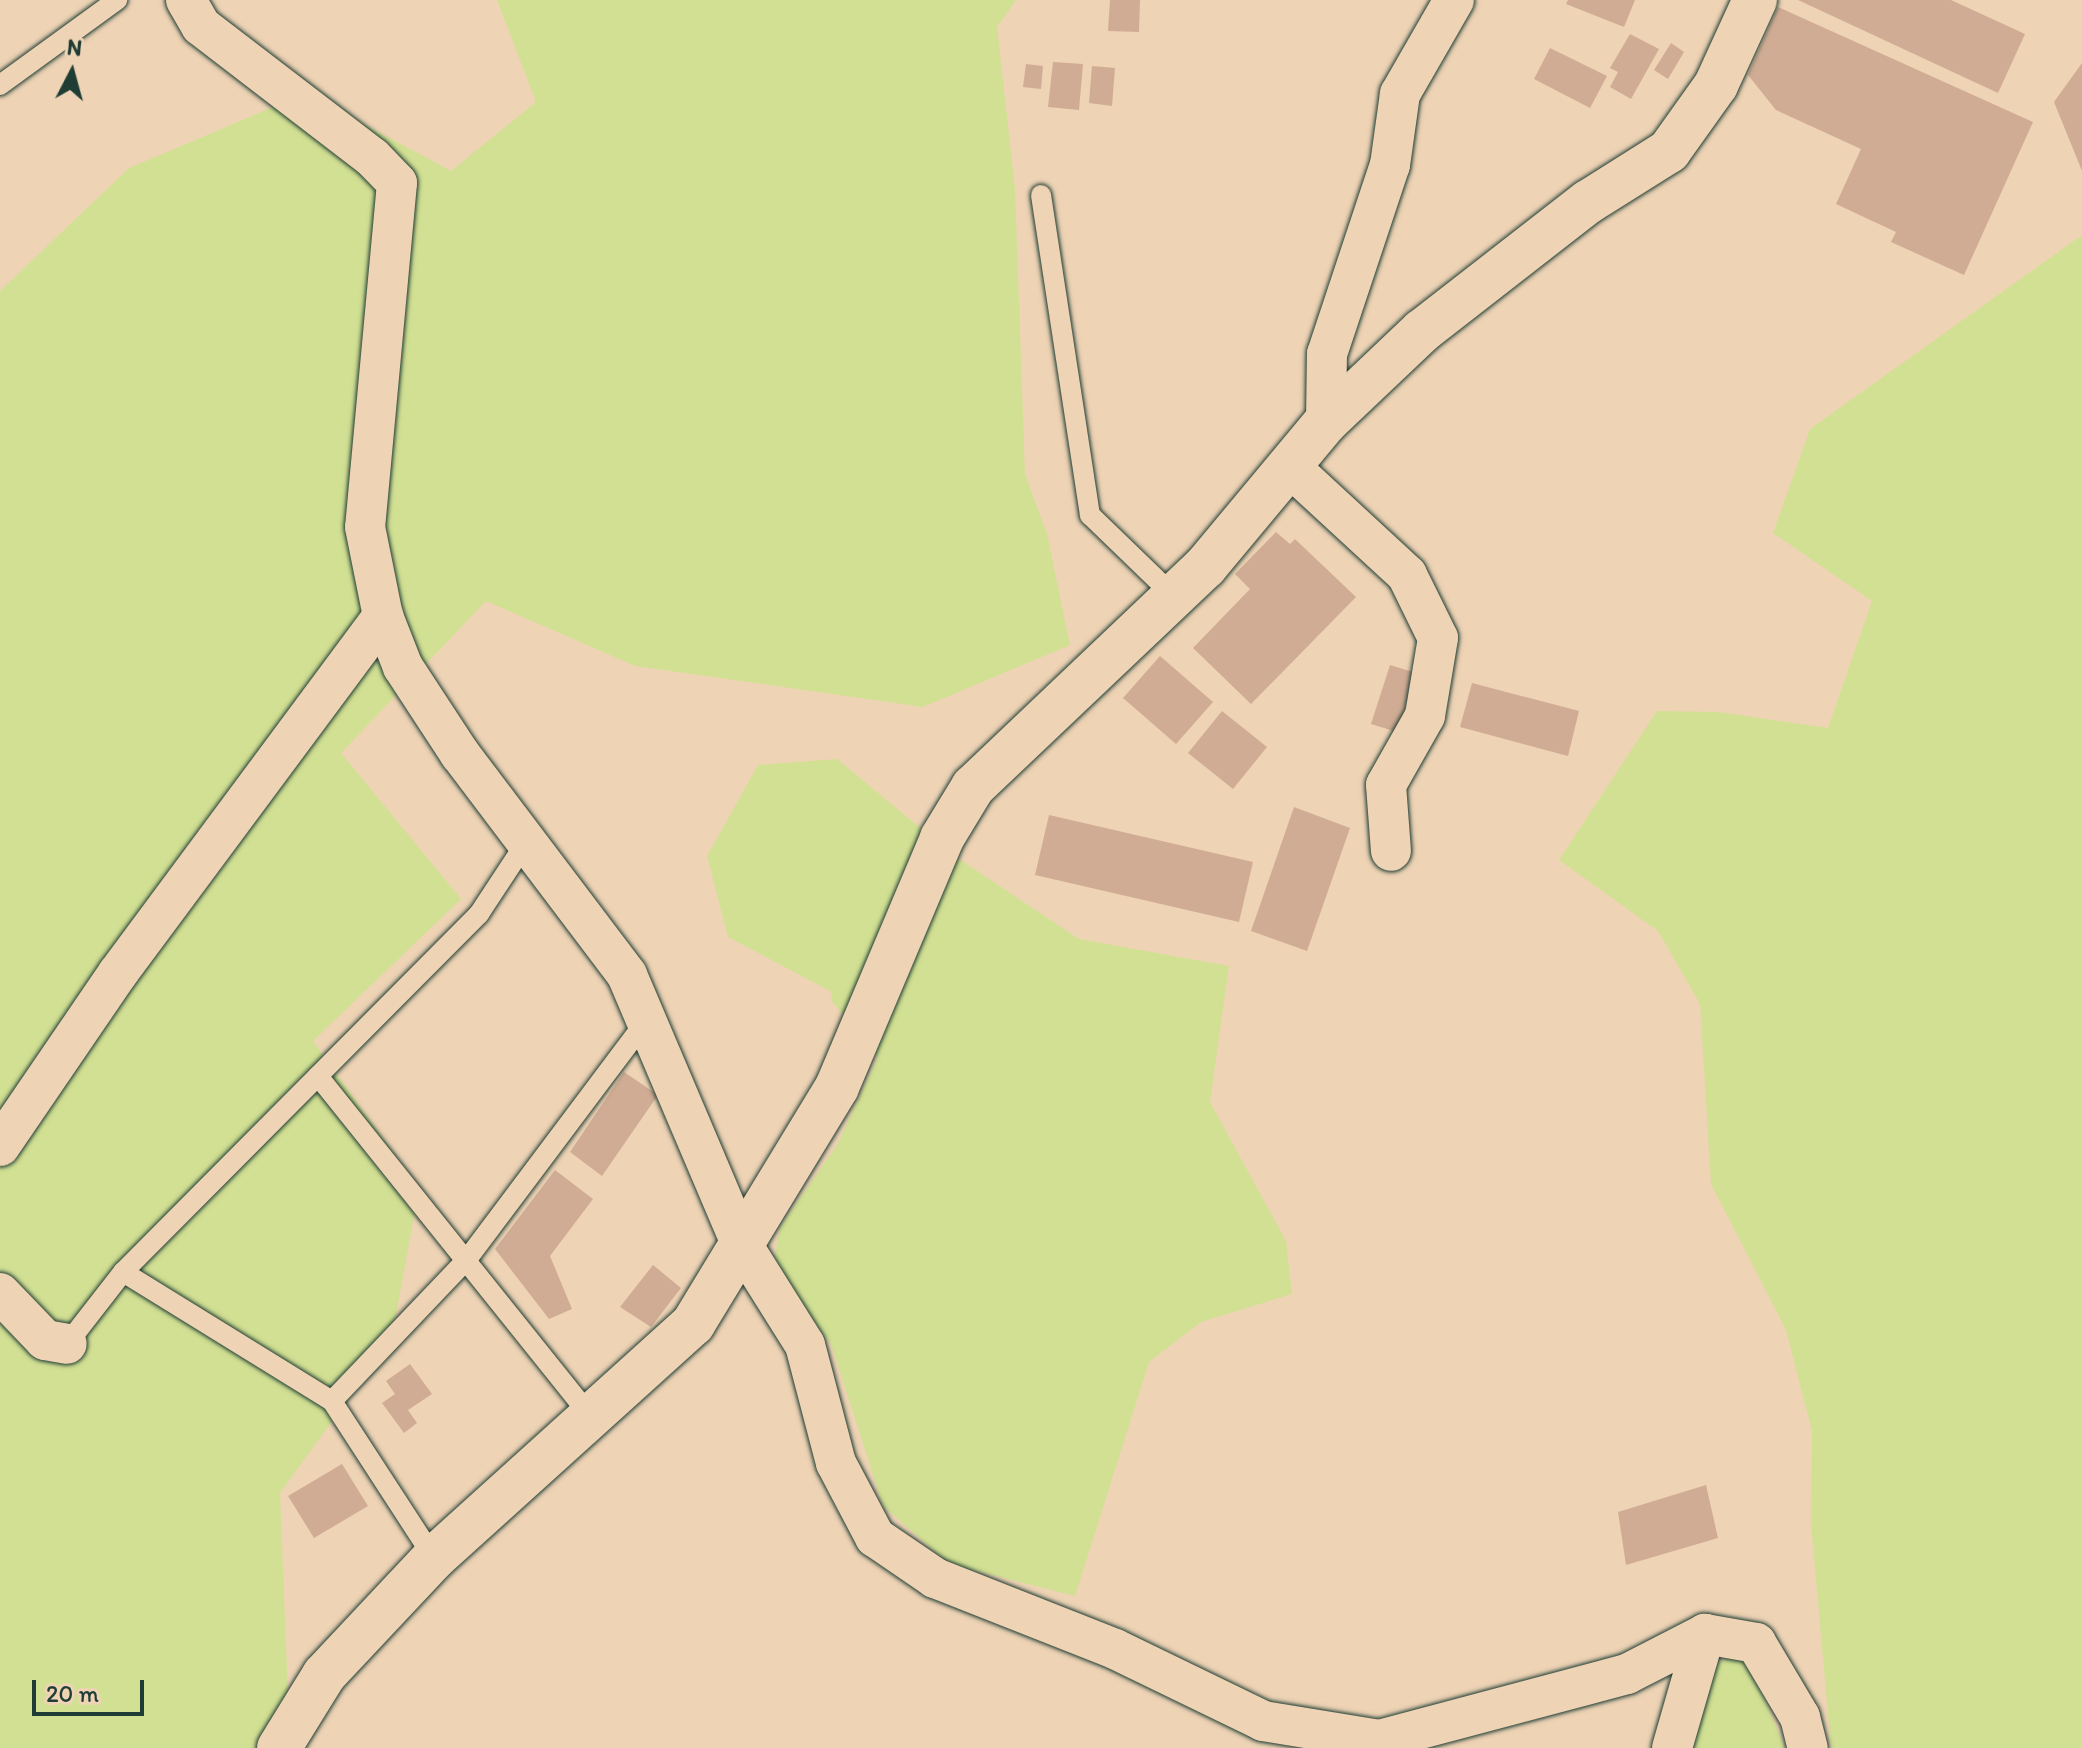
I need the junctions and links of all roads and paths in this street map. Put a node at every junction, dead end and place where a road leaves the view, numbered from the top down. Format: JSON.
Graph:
{"nodes":[{"id":1,"x":117,"y":0,"type":"edge"},
{"id":2,"x":186,"y":0,"type":"edge"},
{"id":3,"x":1454,"y":0,"type":"edge"},
{"id":4,"x":1755,"y":0,"type":"edge"},
{"id":5,"x":0,"y":85,"type":"edge"},
{"id":6,"x":1041,"y":195,"type":"dead end"},
{"id":7,"x":1326,"y":422,"type":"junction"},
{"id":8,"x":1288,"y":465,"type":"junction"},
{"id":9,"x":1174,"y":596,"type":"junction"},
{"id":10,"x":383,"y":616,"type":"junction"},
{"id":11,"x":527,"y":841,"type":"junction"},
{"id":12,"x":1391,"y":851,"type":"dead end"},
{"id":13,"x":647,"y":1020,"type":"junction"},
{"id":14,"x":318,"y":1076,"type":"junction"},
{"id":15,"x":0,"y":1146,"type":"edge"},
{"id":16,"x":741,"y":1243,"type":"junction"},
{"id":17,"x":468,"y":1258,"type":"junction"},
{"id":18,"x":123,"y":1272,"type":"junction"},
{"id":19,"x":0,"y":1293,"type":"edge"},
{"id":20,"x":67,"y":1344,"type":"joint"},
{"id":21,"x":332,"y":1401,"type":"junction"},
{"id":22,"x":593,"y":1419,"type":"junction"},
{"id":23,"x":434,"y":1558,"type":"junction"},
{"id":24,"x":1705,"y":1634,"type":"junction"},
{"id":25,"x":1262,"y":1735,"type":"edge"},
{"id":26,"x":287,"y":1744,"type":"edge"},
{"id":27,"x":1672,"y":1748,"type":"edge"},
{"id":28,"x":1808,"y":1748,"type":"edge"}],
"edges":[{"from":1,"to":5,"type":"lane"},
{"from":2,"to":10,"type":"street"},
{"from":3,"to":7,"type":"street"},
{"from":4,"to":7,"type":"street"},
{"from":6,"to":9,"type":"lane"},
{"from":7,"to":8,"type":"street"},
{"from":8,"to":9,"type":"street"},
{"from":8,"to":12,"type":"street"},
{"from":9,"to":16,"type":"street"},
{"from":10,"to":11,"type":"street"},
{"from":10,"to":15,"type":"street"},
{"from":11,"to":13,"type":"street"},
{"from":11,"to":14,"type":"lane"},
{"from":13,"to":16,"type":"street"},
{"from":13,"to":17,"type":"lane"},
{"from":14,"to":17,"type":"lane"},
{"from":14,"to":18,"type":"lane"},
{"from":16,"to":22,"type":"street"},
{"from":16,"to":25,"type":"street"},
{"from":17,"to":21,"type":"lane"},
{"from":17,"to":22,"type":"lane"},
{"from":18,"to":20,"type":"lane"},
{"from":18,"to":21,"type":"lane"},
{"from":19,"to":20,"type":"street"},
{"from":21,"to":23,"type":"lane"},
{"from":22,"to":23,"type":"street"},
{"from":23,"to":26,"type":"street"},
{"from":24,"to":25,"type":"street"},
{"from":24,"to":27,"type":"street"},
{"from":24,"to":28,"type":"street"}]}
